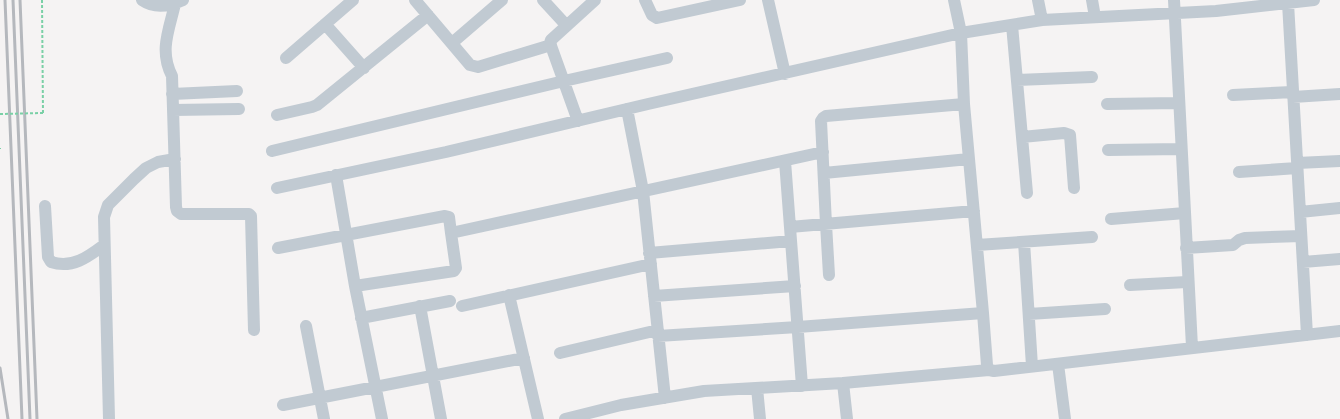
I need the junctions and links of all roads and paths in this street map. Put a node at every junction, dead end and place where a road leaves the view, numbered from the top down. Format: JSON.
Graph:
{"nodes":[{"id":1,"x":42,"y":0,"type":"edge"},
{"id":2,"x":142,"y":0,"type":"edge"},
{"id":3,"x":353,"y":0,"type":"edge"},
{"id":4,"x":415,"y":0,"type":"edge"},
{"id":5,"x":502,"y":0,"type":"edge"},
{"id":6,"x":543,"y":0,"type":"edge"},
{"id":7,"x":595,"y":0,"type":"edge"},
{"id":8,"x":645,"y":0,"type":"edge"},
{"id":9,"x":740,"y":0,"type":"edge"},
{"id":10,"x":768,"y":0,"type":"edge"},
{"id":11,"x":954,"y":0,"type":"edge"},
{"id":12,"x":1038,"y":0,"type":"edge"},
{"id":13,"x":1092,"y":0,"type":"edge"},
{"id":14,"x":1174,"y":0,"type":"edge"},
{"id":15,"x":1314,"y":0,"type":"edge"},
{"id":16,"x":179,"y":2,"type":"edge"},
{"id":17,"x":1262,"y":3,"type":"edge"},
{"id":18,"x":1288,"y":3,"type":"junction"},
{"id":19,"x":338,"y":6,"type":"edge"},
{"id":20,"x":1174,"y":13,"type":"junction"},
{"id":21,"x":428,"y":15,"type":"junction"},
{"id":22,"x":1095,"y":17,"type":"junction"},
{"id":23,"x":1042,"y":20,"type":"junction"},
{"id":24,"x":325,"y":24,"type":"junction"},
{"id":25,"x":566,"y":25,"type":"junction"},
{"id":26,"x":1012,"y":25,"type":"junction"},
{"id":27,"x":961,"y":33,"type":"junction"},
{"id":28,"x":452,"y":44,"type":"junction"},
{"id":29,"x":551,"y":46,"type":"junction"},
{"id":30,"x":286,"y":58,"type":"dead end"},
{"id":31,"x":667,"y":58,"type":"dead end"},
{"id":32,"x":364,"y":68,"type":"junction"},
{"id":33,"x":785,"y":74,"type":"junction"},
{"id":34,"x":1092,"y":77,"type":"dead end"},
{"id":35,"x":1017,"y":80,"type":"junction"},
{"id":36,"x":564,"y":81,"type":"junction"},
{"id":37,"x":237,"y":91,"type":"dead end"},
{"id":38,"x":172,"y":94,"type":"junction"},
{"id":39,"x":1293,"y":94,"type":"junction"},
{"id":40,"x":1340,"y":94,"type":"edge"},
{"id":41,"x":1233,"y":95,"type":"dead end"},
{"id":42,"x":1179,"y":103,"type":"junction"},
{"id":43,"x":964,"y":104,"type":"junction"},
{"id":44,"x":1107,"y":104,"type":"dead end"},
{"id":45,"x":240,"y":109,"type":"dead end"},
{"id":46,"x":626,"y":109,"type":"junction"},
{"id":47,"x":173,"y":110,"type":"junction"},
{"id":48,"x":0,"y":114,"type":"edge"},
{"id":49,"x":277,"y":115,"type":"dead end"},
{"id":50,"x":578,"y":121,"type":"junction"},
{"id":51,"x":1022,"y":137,"type":"junction"},
{"id":52,"x":1181,"y":149,"type":"junction"},
{"id":53,"x":1108,"y":150,"type":"dead end"},
{"id":54,"x":272,"y":151,"type":"dead end"},
{"id":55,"x":823,"y":152,"type":"junction"},
{"id":56,"x":175,"y":159,"type":"junction"},
{"id":57,"x":969,"y":159,"type":"junction"},
{"id":58,"x":785,"y":160,"type":"junction"},
{"id":59,"x":1340,"y":161,"type":"edge"},
{"id":60,"x":1297,"y":165,"type":"junction"},
{"id":61,"x":1239,"y":172,"type":"dead end"},
{"id":62,"x":824,"y":173,"type":"junction"},
{"id":63,"x":336,"y":175,"type":"junction"},
{"id":64,"x":277,"y":188,"type":"dead end"},
{"id":65,"x":1074,"y":188,"type":"dead end"},
{"id":66,"x":643,"y":190,"type":"junction"},
{"id":67,"x":1027,"y":193,"type":"dead end"},
{"id":68,"x":45,"y":206,"type":"dead end"},
{"id":69,"x":1340,"y":208,"type":"edge"},
{"id":70,"x":974,"y":211,"type":"junction"},
{"id":71,"x":1300,"y":212,"type":"junction"},
{"id":72,"x":1184,"y":213,"type":"junction"},
{"id":73,"x":1111,"y":219,"type":"dead end"},
{"id":74,"x":826,"y":224,"type":"junction"},
{"id":75,"x":790,"y":227,"type":"junction"},
{"id":76,"x":451,"y":233,"type":"junction"},
{"id":77,"x":346,"y":235,"type":"junction"},
{"id":78,"x":1301,"y":236,"type":"junction"},
{"id":79,"x":1092,"y":237,"type":"dead end"},
{"id":80,"x":791,"y":241,"type":"junction"},
{"id":81,"x":1024,"y":242,"type":"junction"},
{"id":82,"x":104,"y":245,"type":"junction"},
{"id":83,"x":977,"y":245,"type":"junction"},
{"id":84,"x":278,"y":248,"type":"dead end"},
{"id":85,"x":1186,"y":248,"type":"junction"},
{"id":86,"x":650,"y":258,"type":"junction"},
{"id":87,"x":1340,"y":259,"type":"edge"},
{"id":88,"x":1303,"y":262,"type":"junction"},
{"id":89,"x":830,"y":275,"type":"dead end"},
{"id":90,"x":1187,"y":282,"type":"junction"},
{"id":91,"x":1130,"y":285,"type":"dead end"},
{"id":92,"x":355,"y":286,"type":"junction"},
{"id":93,"x":795,"y":286,"type":"junction"},
{"id":94,"x":509,"y":295,"type":"junction"},
{"id":95,"x":654,"y":296,"type":"junction"},
{"id":96,"x":450,"y":301,"type":"dead end"},
{"id":97,"x":420,"y":306,"type":"junction"},
{"id":98,"x":462,"y":306,"type":"dead end"},
{"id":99,"x":1105,"y":309,"type":"dead end"},
{"id":100,"x":983,"y":312,"type":"junction"},
{"id":101,"x":1029,"y":314,"type":"junction"},
{"id":102,"x":361,"y":318,"type":"junction"},
{"id":103,"x":306,"y":326,"type":"dead end"},
{"id":104,"x":798,"y":327,"type":"junction"},
{"id":105,"x":254,"y":330,"type":"dead end"},
{"id":106,"x":1340,"y":331,"type":"edge"},
{"id":107,"x":658,"y":333,"type":"junction"},
{"id":108,"x":1307,"y":335,"type":"junction"},
{"id":109,"x":1192,"y":347,"type":"junction"},
{"id":110,"x":560,"y":353,"type":"dead end"},
{"id":111,"x":524,"y":358,"type":"junction"},
{"id":112,"x":1058,"y":364,"type":"junction"},
{"id":113,"x":1032,"y":366,"type":"junction"},
{"id":114,"x":989,"y":370,"type":"junction"},
{"id":115,"x":434,"y":376,"type":"junction"},
{"id":116,"x":843,"y":383,"type":"junction"},
{"id":117,"x":802,"y":386,"type":"junction"},
{"id":118,"x":375,"y":387,"type":"junction"},
{"id":119,"x":757,"y":388,"type":"junction"},
{"id":120,"x":320,"y":398,"type":"junction"},
{"id":121,"x":665,"y":398,"type":"junction"},
{"id":122,"x":283,"y":405,"type":"dead end"},
{"id":123,"x":601,"y":415,"type":"edge"},
{"id":124,"x":109,"y":419,"type":"edge"},
{"id":125,"x":324,"y":419,"type":"edge"},
{"id":126,"x":382,"y":419,"type":"edge"},
{"id":127,"x":441,"y":419,"type":"edge"},
{"id":128,"x":538,"y":419,"type":"edge"},
{"id":129,"x":565,"y":419,"type":"edge"},
{"id":130,"x":760,"y":419,"type":"edge"},
{"id":131,"x":847,"y":419,"type":"edge"},
{"id":132,"x":1065,"y":419,"type":"edge"}],
"edges":[{"from":1,"to":48,"type":"path","bridge":true},
{"from":2,"to":16,"type":"street"},
{"from":3,"to":19,"type":"street"},
{"from":4,"to":21,"type":"street"},
{"from":5,"to":28,"type":"street"},
{"from":6,"to":25,"type":"street"},
{"from":7,"to":25,"type":"street"},
{"from":8,"to":9,"type":"street"},
{"from":10,"to":33,"type":"street"},
{"from":11,"to":27,"type":"street"},
{"from":12,"to":23,"type":"street"},
{"from":13,"to":22,"type":"street"},
{"from":14,"to":20,"type":"street"},
{"from":15,"to":18,"type":"street"},
{"from":16,"to":38,"type":"street"},
{"from":17,"to":18,"type":"street"},
{"from":17,"to":20,"type":"street"},
{"from":18,"to":39,"type":"street"},
{"from":19,"to":24,"type":"street"},
{"from":20,"to":22,"type":"street"},
{"from":20,"to":42,"type":"street"},
{"from":21,"to":28,"type":"street"},
{"from":21,"to":32,"type":"street"},
{"from":22,"to":23,"type":"street"},
{"from":23,"to":26,"type":"street"},
{"from":24,"to":30,"type":"street"},
{"from":24,"to":32,"type":"street"},
{"from":25,"to":29,"type":"street"},
{"from":26,"to":27,"type":"street"},
{"from":26,"to":35,"type":"street"},
{"from":27,"to":33,"type":"street"},
{"from":27,"to":43,"type":"street"},
{"from":28,"to":29,"type":"street"},
{"from":29,"to":36,"type":"street"},
{"from":31,"to":36,"type":"street"},
{"from":32,"to":49,"type":"street"},
{"from":33,"to":46,"type":"street"},
{"from":34,"to":35,"type":"street"},
{"from":35,"to":51,"type":"street"},
{"from":36,"to":50,"type":"street"},
{"from":36,"to":54,"type":"street"},
{"from":37,"to":38,"type":"street"},
{"from":38,"to":47,"type":"street"},
{"from":39,"to":40,"type":"street"},
{"from":39,"to":41,"type":"street"},
{"from":39,"to":60,"type":"street"},
{"from":42,"to":44,"type":"street"},
{"from":42,"to":52,"type":"street"},
{"from":43,"to":55,"type":"street"},
{"from":43,"to":57,"type":"street"},
{"from":45,"to":47,"type":"street"},
{"from":46,"to":50,"type":"street"},
{"from":46,"to":66,"type":"street"},
{"from":47,"to":56,"type":"street"},
{"from":50,"to":63,"type":"street"},
{"from":51,"to":65,"type":"street"},
{"from":51,"to":67,"type":"street"},
{"from":52,"to":53,"type":"street"},
{"from":52,"to":72,"type":"street"},
{"from":55,"to":58,"type":"street"},
{"from":55,"to":62,"type":"street"},
{"from":56,"to":82,"type":"street"},
{"from":56,"to":105,"type":"street"},
{"from":57,"to":62,"type":"street"},
{"from":57,"to":70,"type":"street"},
{"from":58,"to":66,"type":"street"},
{"from":58,"to":75,"type":"street"},
{"from":59,"to":60,"type":"street"},
{"from":60,"to":61,"type":"street"},
{"from":60,"to":71,"type":"street"},
{"from":62,"to":74,"type":"street"},
{"from":63,"to":64,"type":"street"},
{"from":63,"to":77,"type":"street"},
{"from":66,"to":76,"type":"street"},
{"from":66,"to":86,"type":"street"},
{"from":68,"to":82,"type":"street"},
{"from":69,"to":71,"type":"street"},
{"from":70,"to":74,"type":"street"},
{"from":70,"to":83,"type":"street"},
{"from":71,"to":78,"type":"street"},
{"from":72,"to":73,"type":"street"},
{"from":72,"to":85,"type":"street"},
{"from":74,"to":75,"type":"street"},
{"from":74,"to":89,"type":"street"},
{"from":75,"to":80,"type":"street"},
{"from":76,"to":77,"type":"street"},
{"from":76,"to":92,"type":"street"},
{"from":77,"to":84,"type":"street"},
{"from":77,"to":92,"type":"street"},
{"from":78,"to":85,"type":"street"},
{"from":78,"to":88,"type":"street"},
{"from":79,"to":81,"type":"street"},
{"from":80,"to":86,"type":"street"},
{"from":80,"to":93,"type":"street"},
{"from":81,"to":83,"type":"street"},
{"from":81,"to":101,"type":"street"},
{"from":82,"to":124,"type":"street"},
{"from":83,"to":100,"type":"street"},
{"from":85,"to":90,"type":"street"},
{"from":86,"to":94,"type":"street"},
{"from":86,"to":95,"type":"street"},
{"from":87,"to":88,"type":"street"},
{"from":88,"to":108,"type":"street"},
{"from":90,"to":91,"type":"street"},
{"from":90,"to":109,"type":"street"},
{"from":92,"to":102,"type":"street"},
{"from":93,"to":95,"type":"street"},
{"from":93,"to":104,"type":"street"},
{"from":94,"to":98,"type":"street"},
{"from":94,"to":111,"type":"street"},
{"from":95,"to":107,"type":"street"},
{"from":96,"to":97,"type":"street"},
{"from":97,"to":102,"type":"street"},
{"from":97,"to":115,"type":"street"},
{"from":99,"to":101,"type":"street"},
{"from":100,"to":104,"type":"street"},
{"from":100,"to":114,"type":"street"},
{"from":101,"to":113,"type":"street"},
{"from":102,"to":118,"type":"street"},
{"from":103,"to":120,"type":"street"},
{"from":104,"to":107,"type":"street"},
{"from":104,"to":117,"type":"street"},
{"from":106,"to":108,"type":"street"},
{"from":107,"to":110,"type":"street"},
{"from":107,"to":121,"type":"street"},
{"from":108,"to":109,"type":"street"},
{"from":109,"to":112,"type":"street"},
{"from":111,"to":115,"type":"street"},
{"from":111,"to":128,"type":"street"},
{"from":112,"to":113,"type":"street"},
{"from":112,"to":132,"type":"street"},
{"from":113,"to":114,"type":"street"},
{"from":114,"to":116,"type":"street"},
{"from":115,"to":118,"type":"street"},
{"from":115,"to":127,"type":"street"},
{"from":116,"to":117,"type":"street"},
{"from":116,"to":131,"type":"street"},
{"from":117,"to":119,"type":"street"},
{"from":118,"to":120,"type":"street"},
{"from":118,"to":126,"type":"street"},
{"from":119,"to":121,"type":"street"},
{"from":119,"to":130,"type":"street"},
{"from":120,"to":122,"type":"street"},
{"from":120,"to":125,"type":"street"},
{"from":121,"to":123,"type":"street"},
{"from":123,"to":129,"type":"street"}]}
